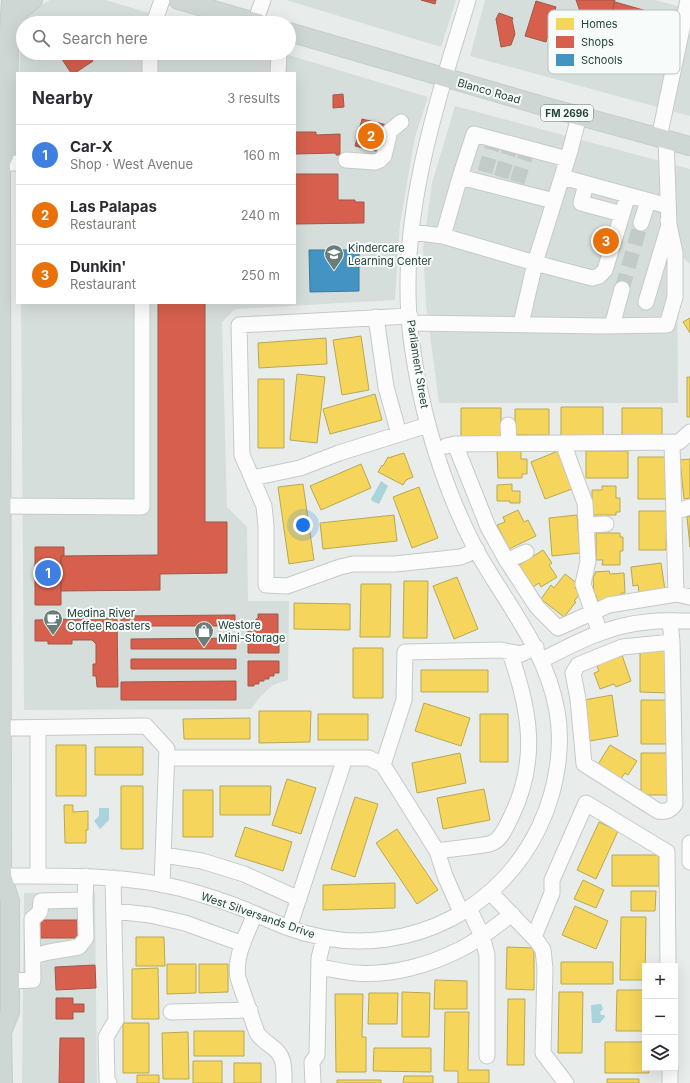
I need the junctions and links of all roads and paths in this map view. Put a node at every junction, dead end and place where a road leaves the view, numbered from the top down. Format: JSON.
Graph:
{"nodes":[{"id":1,"x":11,"y":0,"type":"edge"},
{"id":2,"x":33,"y":0,"type":"edge"},
{"id":3,"x":162,"y":0,"type":"edge"},
{"id":4,"x":178,"y":0,"type":"edge"},
{"id":5,"x":263,"y":0,"type":"edge"},
{"id":6,"x":468,"y":0,"type":"edge"},
{"id":7,"x":688,"y":0,"type":"edge"},
{"id":8,"x":17,"y":16,"type":"edge"},
{"id":9,"x":156,"y":16,"type":"edge"},
{"id":10,"x":233,"y":16,"type":"edge"},
{"id":11,"x":259,"y":16,"type":"edge"},
{"id":12,"x":16,"y":18,"type":"edge"},
{"id":13,"x":9,"y":32,"type":"junction"},
{"id":14,"x":296,"y":34,"type":"edge"},
{"id":15,"x":680,"y":43,"type":"edge"},
{"id":16,"x":150,"y":60,"type":"edge"},
{"id":17,"x":279,"y":60,"type":"edge"},
{"id":18,"x":150,"y":72,"type":"edge"},
{"id":19,"x":278,"y":72,"type":"edge"},
{"id":20,"x":674,"y":74,"type":"edge"},
{"id":21,"x":444,"y":78,"type":"junction"},
{"id":22,"x":579,"y":116,"type":"junction"},
{"id":23,"x":401,"y":122,"type":"dead end"},
{"id":24,"x":662,"y":139,"type":"junction"},
{"id":25,"x":690,"y":146,"type":"edge"},
{"id":26,"x":346,"y":160,"type":"dead end"},
{"id":27,"x":567,"y":160,"type":"junction"},
{"id":28,"x":6,"y":162,"type":"edge"},
{"id":29,"x":460,"y":177,"type":"junction"},
{"id":30,"x":562,"y":177,"type":"junction"},
{"id":31,"x":586,"y":184,"type":"junction"},
{"id":32,"x":628,"y":195,"type":"junction"},
{"id":33,"x":554,"y":201,"type":"junction"},
{"id":34,"x":648,"y":201,"type":"junction"},
{"id":35,"x":668,"y":213,"type":"junction"},
{"id":36,"x":622,"y":214,"type":"junction"},
{"id":37,"x":641,"y":223,"type":"tunnel mouth"},
{"id":38,"x":412,"y":232,"type":"junction"},
{"id":39,"x":443,"y":236,"type":"junction"},
{"id":40,"x":535,"y":263,"type":"junction"},
{"id":41,"x":622,"y":289,"type":"tunnel mouth"},
{"id":42,"x":646,"y":302,"type":"dead end"},
{"id":43,"x":142,"y":304,"type":"edge"},
{"id":44,"x":376,"y":317,"type":"junction"},
{"id":45,"x":410,"y":319,"type":"junction"},
{"id":46,"x":521,"y":324,"type":"junction"},
{"id":47,"x":612,"y":326,"type":"junction"},
{"id":48,"x":0,"y":370,"type":"edge"},
{"id":49,"x":428,"y":425,"type":"junction"},
{"id":50,"x":508,"y":425,"type":"dead end"},
{"id":51,"x":690,"y":432,"type":"edge"},
{"id":52,"x":399,"y":434,"type":"junction"},
{"id":53,"x":672,"y":442,"type":"junction"},
{"id":54,"x":563,"y":443,"type":"junction"},
{"id":55,"x":455,"y":444,"type":"junction"},
{"id":56,"x":509,"y":444,"type":"junction"},
{"id":57,"x":434,"y":448,"type":"junction"},
{"id":58,"x":252,"y":478,"type":"junction"},
{"id":59,"x":1,"y":506,"type":"edge"},
{"id":60,"x":690,"y":507,"type":"edge"},
{"id":61,"x":674,"y":512,"type":"junction"},
{"id":62,"x":606,"y":524,"type":"dead end"},
{"id":63,"x":586,"y":525,"type":"junction"},
{"id":64,"x":476,"y":550,"type":"junction"},
{"id":65,"x":526,"y":552,"type":"dead end"},
{"id":66,"x":507,"y":561,"type":"junction"},
{"id":67,"x":683,"y":596,"type":"edge"},
{"id":68,"x":593,"y":612,"type":"junction"},
{"id":69,"x":670,"y":621,"type":"junction"},
{"id":70,"x":690,"y":621,"type":"edge"},
{"id":71,"x":600,"y":633,"type":"junction"},
{"id":72,"x":672,"y":642,"type":"junction"},
{"id":73,"x":536,"y":647,"type":"junction"},
{"id":74,"x":510,"y":653,"type":"junction"},
{"id":75,"x":542,"y":660,"type":"junction"},
{"id":76,"x":1,"y":728,"type":"junction"},
{"id":77,"x":38,"y":728,"type":"junction"},
{"id":78,"x":559,"y":744,"type":"junction"},
{"id":79,"x":582,"y":745,"type":"junction"},
{"id":80,"x":167,"y":758,"type":"junction"},
{"id":81,"x":345,"y":758,"type":"junction"},
{"id":82,"x":383,"y":764,"type":"junction"},
{"id":83,"x":690,"y":843,"type":"edge"},
{"id":84,"x":437,"y":851,"type":"junction"},
{"id":85,"x":163,"y":855,"type":"junction"},
{"id":86,"x":690,"y":862,"type":"edge"},
{"id":87,"x":38,"y":876,"type":"junction"},
{"id":88,"x":86,"y":876,"type":"junction"},
{"id":89,"x":1,"y":878,"type":"edge"},
{"id":90,"x":113,"y":878,"type":"junction"},
{"id":91,"x":162,"y":885,"type":"junction"},
{"id":92,"x":490,"y":892,"type":"junction"},
{"id":93,"x":299,"y":899,"type":"junction"},
{"id":94,"x":86,"y":900,"type":"junction"},
{"id":95,"x":465,"y":910,"type":"junction"},
{"id":96,"x":114,"y":911,"type":"junction"},
{"id":97,"x":255,"y":914,"type":"junction"},
{"id":98,"x":512,"y":914,"type":"junction"},
{"id":99,"x":289,"y":928,"type":"junction"},
{"id":100,"x":482,"y":936,"type":"junction"},
{"id":101,"x":534,"y":937,"type":"junction"},
{"id":102,"x":324,"y":938,"type":"junction"},
{"id":103,"x":243,"y":944,"type":"junction"},
{"id":104,"x":33,"y":956,"type":"junction"},
{"id":105,"x":668,"y":963,"type":"edge"},
{"id":106,"x":319,"y":967,"type":"junction"},
{"id":107,"x":10,"y":981,"type":"junction"},
{"id":108,"x":250,"y":1010,"type":"junction"},
{"id":109,"x":172,"y":1012,"type":"dead end"},
{"id":110,"x":1,"y":1029,"type":"edge"},
{"id":111,"x":487,"y":1056,"type":"dead end"},
{"id":112,"x":670,"y":1071,"type":"edge"},
{"id":113,"x":3,"y":1083,"type":"edge"},
{"id":114,"x":109,"y":1083,"type":"edge"},
{"id":115,"x":284,"y":1083,"type":"edge"},
{"id":116,"x":313,"y":1083,"type":"edge"},
{"id":117,"x":566,"y":1083,"type":"edge"},
{"id":118,"x":670,"y":1083,"type":"edge"}],
"edges":[{"from":1,"to":13,"type":"main road"},
{"from":2,"to":8,"type":"main road"},
{"from":3,"to":9,"type":"street"},
{"from":4,"to":10,"type":"main road"},
{"from":5,"to":11,"type":"street"},
{"from":6,"to":21,"type":"street","name":"Parliament Street"},
{"from":7,"to":15,"type":"street"},
{"from":12,"to":13,"type":"main road"},
{"from":13,"to":28,"type":"main road"},
{"from":14,"to":21,"type":"main road","name":"Blanco Road","number":"FM 2696"},
{"from":16,"to":18,"type":"street"},
{"from":17,"to":19,"type":"street"},
{"from":20,"to":24,"type":"street"},
{"from":21,"to":22,"type":"main road","name":"Blanco Road","number":"FM 2696"},
{"from":21,"to":38,"type":"street","name":"Parliament Street"},
{"from":22,"to":24,"type":"main road","name":"Blanco Road","number":"FM 2696"},
{"from":22,"to":27,"type":"street"},
{"from":23,"to":26,"type":"street"},
{"from":24,"to":25,"type":"main road","name":"Blanco Road","number":"FM 2696"},
{"from":24,"to":35,"type":"street"},
{"from":27,"to":29,"type":"street"},
{"from":27,"to":30,"type":"street"},
{"from":28,"to":48,"type":"main road"},
{"from":29,"to":33,"type":"street"},
{"from":29,"to":39,"type":"street"},
{"from":30,"to":31,"type":"street"},
{"from":30,"to":33,"type":"street"},
{"from":31,"to":32,"type":"street"},
{"from":31,"to":36,"type":"street"},
{"from":32,"to":34,"type":"street"},
{"from":32,"to":36,"type":"street"},
{"from":33,"to":40,"type":"street"},
{"from":34,"to":35,"type":"street"},
{"from":34,"to":37,"type":"street"},
{"from":35,"to":42,"type":"street"},
{"from":35,"to":47,"type":"street"},
{"from":36,"to":40,"type":"street"},
{"from":38,"to":39,"type":"street"},
{"from":38,"to":45,"type":"street","name":"Parliament Street"},
{"from":39,"to":40,"type":"street"},
{"from":40,"to":46,"type":"street"},
{"from":41,"to":47,"type":"street"},
{"from":43,"to":59,"type":"street"},
{"from":44,"to":45,"type":"street"},
{"from":44,"to":52,"type":"street"},
{"from":44,"to":58,"type":"street"},
{"from":45,"to":46,"type":"street"},
{"from":45,"to":49,"type":"street","name":"Parliament Street"},
{"from":46,"to":47,"type":"street"},
{"from":48,"to":59,"type":"main road"},
{"from":49,"to":52,"type":"street"},
{"from":49,"to":57,"type":"street","name":"Parliament Street"},
{"from":50,"to":56,"type":"street"},
{"from":51,"to":53,"type":"street"},
{"from":52,"to":58,"type":"street"},
{"from":53,"to":54,"type":"street"},
{"from":53,"to":61,"type":"street"},
{"from":54,"to":56,"type":"street"},
{"from":54,"to":63,"type":"street"},
{"from":55,"to":56,"type":"street"},
{"from":55,"to":57,"type":"street"},
{"from":55,"to":66,"type":"street"},
{"from":57,"to":64,"type":"street","name":"Parliament Street"},
{"from":58,"to":64,"type":"street"},
{"from":59,"to":76,"type":"main road"},
{"from":60,"to":61,"type":"street"},
{"from":61,"to":67,"type":"street"},
{"from":62,"to":63,"type":"street"},
{"from":63,"to":68,"type":"street"},
{"from":64,"to":73,"type":"street","name":"Parliament Street"},
{"from":65,"to":66,"type":"street"},
{"from":66,"to":68,"type":"street"},
{"from":67,"to":68,"type":"street"},
{"from":68,"to":71,"type":"street"},
{"from":69,"to":70,"type":"street"},
{"from":69,"to":71,"type":"street"},
{"from":69,"to":72,"type":"street"},
{"from":71,"to":75,"type":"street"},
{"from":72,"to":79,"type":"street"},
{"from":72,"to":79,"type":"street"},
{"from":73,"to":74,"type":"street"},
{"from":73,"to":75,"type":"street","name":"Parliament Street"},
{"from":74,"to":82,"type":"street"},
{"from":74,"to":84,"type":"street"},
{"from":75,"to":78,"type":"street","name":"West Silversands Drive"},
{"from":76,"to":77,"type":"street"},
{"from":76,"to":89,"type":"main road"},
{"from":77,"to":80,"type":"street"},
{"from":77,"to":87,"type":"street"},
{"from":78,"to":79,"type":"street"},
{"from":78,"to":92,"type":"street","name":"West Silversands Drive"},
{"from":80,"to":81,"type":"street"},
{"from":80,"to":85,"type":"street"},
{"from":81,"to":82,"type":"street"},
{"from":81,"to":93,"type":"street"},
{"from":82,"to":84,"type":"street"},
{"from":83,"to":86,"type":"street"},
{"from":84,"to":95,"type":"street"},
{"from":85,"to":91,"type":"street"},
{"from":85,"to":93,"type":"street"},
{"from":87,"to":88,"type":"street","name":"West Silversands Drive"},
{"from":87,"to":89,"type":"street","name":"West Silversands Drive"},
{"from":88,"to":90,"type":"street","name":"West Silversands Drive"},
{"from":88,"to":94,"type":"street"},
{"from":89,"to":107,"type":"main road"},
{"from":90,"to":91,"type":"street","name":"West Silversands Drive"},
{"from":90,"to":96,"type":"street"},
{"from":91,"to":97,"type":"street","name":"West Silversands Drive"},
{"from":92,"to":95,"type":"street","name":"West Silversands Drive"},
{"from":92,"to":98,"type":"street"},
{"from":93,"to":99,"type":"street"},
{"from":94,"to":104,"type":"street"},
{"from":94,"to":104,"type":"street"},
{"from":95,"to":100,"type":"street"},
{"from":95,"to":102,"type":"street","name":"West Silversands Drive"},
{"from":96,"to":103,"type":"street"},
{"from":96,"to":114,"type":"street"},
{"from":97,"to":99,"type":"street","name":"West Silversands Drive"},
{"from":97,"to":103,"type":"street"},
{"from":98,"to":100,"type":"street"},
{"from":98,"to":101,"type":"street"},
{"from":99,"to":102,"type":"street","name":"West Silversands Drive"},
{"from":100,"to":106,"type":"street"},
{"from":100,"to":111,"type":"street"},
{"from":101,"to":105,"type":"street"},
{"from":101,"to":117,"type":"street"},
{"from":102,"to":106,"type":"street"},
{"from":103,"to":108,"type":"street"},
{"from":104,"to":107,"type":"street"},
{"from":106,"to":116,"type":"street"},
{"from":107,"to":110,"type":"main road"},
{"from":108,"to":109,"type":"street"},
{"from":108,"to":115,"type":"street"},
{"from":110,"to":113,"type":"main road"},
{"from":112,"to":118,"type":"street"}]}
